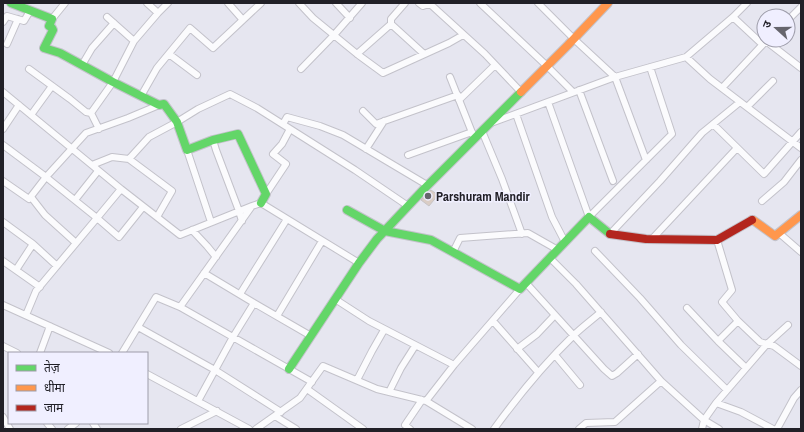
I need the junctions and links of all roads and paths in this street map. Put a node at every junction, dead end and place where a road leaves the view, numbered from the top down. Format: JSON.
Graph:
{"nodes":[{"id":1,"x":11,"y":3,"type":"edge"},
{"id":2,"x":65,"y":3,"type":"edge"},
{"id":3,"x":147,"y":3,"type":"edge"},
{"id":4,"x":168,"y":3,"type":"edge"},
{"id":5,"x":228,"y":3,"type":"edge"},
{"id":6,"x":261,"y":3,"type":"edge"},
{"id":7,"x":299,"y":3,"type":"edge"},
{"id":8,"x":336,"y":3,"type":"edge"},
{"id":9,"x":362,"y":3,"type":"edge"},
{"id":10,"x":405,"y":3,"type":"edge"},
{"id":11,"x":419,"y":3,"type":"edge"},
{"id":12,"x":430,"y":3,"type":"edge"},
{"id":13,"x":480,"y":3,"type":"edge"},
{"id":14,"x":538,"y":3,"type":"edge"},
{"id":15,"x":608,"y":3,"type":"edge"},
{"id":16,"x":747,"y":3,"type":"edge"},
{"id":17,"x":30,"y":10,"type":"junction"},
{"id":18,"x":158,"y":13,"type":"junction"},
{"id":19,"x":107,"y":17,"type":"dead end"},
{"id":20,"x":733,"y":17,"type":"junction"},
{"id":21,"x":350,"y":18,"type":"junction"},
{"id":22,"x":18,"y":19,"type":"junction"},
{"id":23,"x":52,"y":19,"type":"junction"},
{"id":24,"x":243,"y":20,"type":"junction"},
{"id":25,"x":3,"y":22,"type":"edge"},
{"id":26,"x":114,"y":23,"type":"junction"},
{"id":27,"x":391,"y":24,"type":"junction"},
{"id":28,"x":463,"y":35,"type":"junction"},
{"id":29,"x":756,"y":35,"type":"edge"},
{"id":30,"x":334,"y":36,"type":"junction"},
{"id":31,"x":574,"y":39,"type":"junction"},
{"id":32,"x":134,"y":41,"type":"junction"},
{"id":33,"x":7,"y":44,"type":"dead end"},
{"id":34,"x":759,"y":48,"type":"edge"},
{"id":35,"x":773,"y":48,"type":"edge"},
{"id":36,"x":169,"y":54,"type":"junction"},
{"id":37,"x":357,"y":54,"type":"junction"},
{"id":38,"x":424,"y":54,"type":"junction"},
{"id":39,"x":686,"y":57,"type":"junction"},
{"id":40,"x":82,"y":65,"type":"junction"},
{"id":41,"x":495,"y":65,"type":"junction"},
{"id":42,"x":548,"y":66,"type":"junction"},
{"id":43,"x":650,"y":67,"type":"junction"},
{"id":44,"x":28,"y":68,"type":"dead end"},
{"id":45,"x":301,"y":68,"type":"dead end"},
{"id":46,"x":801,"y":68,"type":"edge"},
{"id":47,"x":197,"y":75,"type":"dead end"},
{"id":48,"x":450,"y":77,"type":"dead end"},
{"id":49,"x":615,"y":77,"type":"junction"},
{"id":50,"x":773,"y":81,"type":"dead end"},
{"id":51,"x":113,"y":82,"type":"junction"},
{"id":52,"x":52,"y":86,"type":"junction"},
{"id":53,"x":722,"y":88,"type":"junction"},
{"id":54,"x":576,"y":91,"type":"junction"},
{"id":55,"x":3,"y":92,"type":"edge"},
{"id":56,"x":521,"y":92,"type":"junction"},
{"id":57,"x":141,"y":96,"type":"junction"},
{"id":58,"x":458,"y":98,"type":"junction"},
{"id":59,"x":548,"y":102,"type":"junction"},
{"id":60,"x":740,"y":102,"type":"junction"},
{"id":61,"x":159,"y":104,"type":"junction"},
{"id":62,"x":19,"y":106,"type":"junction"},
{"id":63,"x":747,"y":107,"type":"junction"},
{"id":64,"x":364,"y":111,"type":"dead end"},
{"id":65,"x":91,"y":113,"type":"junction"},
{"id":66,"x":516,"y":114,"type":"junction"},
{"id":67,"x":31,"y":115,"type":"junction"},
{"id":68,"x":384,"y":121,"type":"junction"},
{"id":69,"x":177,"y":122,"type":"junction"},
{"id":70,"x":489,"y":123,"type":"junction"},
{"id":71,"x":283,"y":124,"type":"junction"},
{"id":72,"x":713,"y":124,"type":"junction"},
{"id":73,"x":3,"y":129,"type":"edge"},
{"id":74,"x":99,"y":129,"type":"junction"},
{"id":75,"x":290,"y":129,"type":"junction"},
{"id":76,"x":482,"y":131,"type":"junction"},
{"id":77,"x":801,"y":132,"type":"edge"},
{"id":78,"x":473,"y":135,"type":"junction"},
{"id":79,"x":213,"y":140,"type":"junction"},
{"id":80,"x":793,"y":142,"type":"junction"},
{"id":81,"x":3,"y":145,"type":"edge"},
{"id":82,"x":72,"y":148,"type":"junction"},
{"id":83,"x":737,"y":148,"type":"junction"},
{"id":84,"x":801,"y":148,"type":"edge"},
{"id":85,"x":366,"y":149,"type":"junction"},
{"id":86,"x":187,"y":150,"type":"junction"},
{"id":87,"x":408,"y":155,"type":"dead end"},
{"id":88,"x":129,"y":159,"type":"junction"},
{"id":89,"x":646,"y":160,"type":"junction"},
{"id":90,"x":801,"y":160,"type":"edge"},
{"id":91,"x":92,"y":165,"type":"junction"},
{"id":92,"x":98,"y":170,"type":"junction"},
{"id":93,"x":46,"y":177,"type":"junction"},
{"id":94,"x":3,"y":181,"type":"edge"},
{"id":95,"x":613,"y":181,"type":"dead end"},
{"id":96,"x":427,"y":185,"type":"junction"},
{"id":97,"x":121,"y":189,"type":"junction"},
{"id":98,"x":266,"y":194,"type":"junction"},
{"id":99,"x":31,"y":197,"type":"junction"},
{"id":100,"x":75,"y":200,"type":"junction"},
{"id":101,"x":762,"y":201,"type":"dead end"},
{"id":102,"x":261,"y":203,"type":"junction"},
{"id":103,"x":252,"y":206,"type":"junction"},
{"id":104,"x":408,"y":206,"type":"junction"},
{"id":105,"x":143,"y":207,"type":"junction"},
{"id":106,"x":347,"y":210,"type":"dead end"},
{"id":107,"x":239,"y":211,"type":"junction"},
{"id":108,"x":801,"y":215,"type":"edge"},
{"id":109,"x":157,"y":217,"type":"junction"},
{"id":110,"x":589,"y":217,"type":"junction"},
{"id":111,"x":97,"y":218,"type":"junction"},
{"id":112,"x":287,"y":219,"type":"junction"},
{"id":113,"x":242,"y":221,"type":"junction"},
{"id":114,"x":3,"y":222,"type":"edge"},
{"id":115,"x":211,"y":222,"type":"junction"},
{"id":116,"x":192,"y":230,"type":"junction"},
{"id":117,"x":385,"y":231,"type":"junction"},
{"id":118,"x":522,"y":234,"type":"junction"},
{"id":119,"x":610,"y":234,"type":"junction"},
{"id":120,"x":777,"y":234,"type":"junction"},
{"id":121,"x":652,"y":239,"type":"junction"},
{"id":122,"x":717,"y":240,"type":"junction"},
{"id":123,"x":322,"y":241,"type":"junction"},
{"id":124,"x":565,"y":242,"type":"junction"},
{"id":125,"x":76,"y":243,"type":"junction"},
{"id":126,"x":33,"y":244,"type":"junction"},
{"id":127,"x":558,"y":250,"type":"junction"},
{"id":128,"x":595,"y":251,"type":"dead end"},
{"id":129,"x":454,"y":252,"type":"junction"},
{"id":130,"x":801,"y":252,"type":"edge"},
{"id":131,"x":216,"y":258,"type":"junction"},
{"id":132,"x":550,"y":258,"type":"junction"},
{"id":133,"x":3,"y":261,"type":"edge"},
{"id":134,"x":359,"y":263,"type":"junction"},
{"id":135,"x":57,"y":266,"type":"junction"},
{"id":136,"x":16,"y":270,"type":"junction"},
{"id":137,"x":204,"y":273,"type":"junction"},
{"id":138,"x":523,"y":286,"type":"junction"},
{"id":139,"x":40,"y":287,"type":"junction"},
{"id":140,"x":240,"y":294,"type":"junction"},
{"id":141,"x":335,"y":299,"type":"junction"},
{"id":142,"x":254,"y":303,"type":"junction"},
{"id":143,"x":3,"y":305,"type":"edge"},
{"id":144,"x":180,"y":307,"type":"junction"},
{"id":145,"x":687,"y":308,"type":"dead end"},
{"id":146,"x":601,"y":312,"type":"junction"},
{"id":147,"x":26,"y":315,"type":"junction"},
{"id":148,"x":555,"y":315,"type":"junction"},
{"id":149,"x":277,"y":316,"type":"junction"},
{"id":150,"x":493,"y":321,"type":"junction"},
{"id":151,"x":738,"y":321,"type":"junction"},
{"id":152,"x":788,"y":325,"type":"dead end"},
{"id":153,"x":50,"y":326,"type":"junction"},
{"id":154,"x":138,"y":327,"type":"junction"},
{"id":155,"x":384,"y":330,"type":"junction"},
{"id":156,"x":311,"y":336,"type":"junction"},
{"id":157,"x":573,"y":336,"type":"junction"},
{"id":158,"x":233,"y":337,"type":"junction"},
{"id":159,"x":718,"y":341,"type":"junction"},
{"id":160,"x":767,"y":344,"type":"junction"},
{"id":161,"x":3,"y":346,"type":"edge"},
{"id":162,"x":415,"y":346,"type":"junction"},
{"id":163,"x":518,"y":349,"type":"junction"},
{"id":164,"x":15,"y":352,"type":"edge"},
{"id":165,"x":40,"y":352,"type":"edge"},
{"id":166,"x":107,"y":352,"type":"edge"},
{"id":167,"x":123,"y":352,"type":"edge"},
{"id":168,"x":638,"y":354,"type":"junction"},
{"id":169,"x":555,"y":355,"type":"junction"},
{"id":170,"x":454,"y":365,"type":"junction"},
{"id":171,"x":801,"y":366,"type":"edge"},
{"id":172,"x":746,"y":368,"type":"junction"},
{"id":173,"x":288,"y":369,"type":"junction"},
{"id":174,"x":215,"y":370,"type":"junction"},
{"id":175,"x":538,"y":372,"type":"junction"},
{"id":176,"x":148,"y":375,"type":"edge"},
{"id":177,"x":357,"y":380,"type":"junction"},
{"id":178,"x":661,"y":381,"type":"junction"},
{"id":179,"x":312,"y":382,"type":"junction"},
{"id":180,"x":580,"y":385,"type":"dead end"},
{"id":181,"x":307,"y":389,"type":"junction"},
{"id":182,"x":727,"y":390,"type":"junction"},
{"id":183,"x":801,"y":390,"type":"edge"},
{"id":184,"x":389,"y":392,"type":"junction"},
{"id":185,"x":424,"y":400,"type":"junction"},
{"id":186,"x":198,"y":401,"type":"junction"},
{"id":187,"x":719,"y":404,"type":"dead end"},
{"id":188,"x":217,"y":411,"type":"junction"},
{"id":189,"x":282,"y":412,"type":"junction"},
{"id":190,"x":275,"y":416,"type":"junction"},
{"id":191,"x":3,"y":417,"type":"edge"},
{"id":192,"x":704,"y":420,"type":"junction"},
{"id":193,"x":10,"y":429,"type":"edge"},
{"id":194,"x":181,"y":429,"type":"edge"},
{"id":195,"x":249,"y":429,"type":"edge"},
{"id":196,"x":256,"y":429,"type":"edge"},
{"id":197,"x":296,"y":429,"type":"edge"},
{"id":198,"x":363,"y":429,"type":"edge"},
{"id":199,"x":410,"y":429,"type":"edge"},
{"id":200,"x":472,"y":429,"type":"edge"},
{"id":201,"x":494,"y":429,"type":"edge"},
{"id":202,"x":579,"y":429,"type":"edge"},
{"id":203,"x":702,"y":429,"type":"edge"},
{"id":204,"x":719,"y":429,"type":"edge"},
{"id":205,"x":773,"y":429,"type":"edge"},
{"id":206,"x":777,"y":429,"type":"edge"}],
"edges":[{"from":1,"to":17,"type":"street"},
{"from":2,"to":23,"type":"street"},
{"from":3,"to":18,"type":"street"},
{"from":4,"to":18,"type":"street"},
{"from":5,"to":24,"type":"street"},
{"from":6,"to":24,"type":"street"},
{"from":7,"to":30,"type":"street"},
{"from":8,"to":21,"type":"street"},
{"from":9,"to":21,"type":"street"},
{"from":10,"to":27,"type":"street"},
{"from":11,"to":12,"type":"street"},
{"from":12,"to":28,"type":"street"},
{"from":13,"to":42,"type":"street"},
{"from":14,"to":31,"type":"street"},
{"from":15,"to":31,"type":"street"},
{"from":16,"to":20,"type":"street"},
{"from":17,"to":22,"type":"street"},
{"from":17,"to":23,"type":"street"},
{"from":18,"to":32,"type":"street"},
{"from":19,"to":26,"type":"street"},
{"from":20,"to":29,"type":"street"},
{"from":20,"to":39,"type":"street"},
{"from":21,"to":30,"type":"street"},
{"from":22,"to":25,"type":"street"},
{"from":22,"to":33,"type":"street"},
{"from":23,"to":40,"type":"street"},
{"from":24,"to":36,"type":"street"},
{"from":26,"to":32,"type":"street"},
{"from":26,"to":40,"type":"street"},
{"from":27,"to":37,"type":"street"},
{"from":27,"to":38,"type":"street"},
{"from":28,"to":38,"type":"street"},
{"from":28,"to":41,"type":"street"},
{"from":30,"to":37,"type":"street"},
{"from":30,"to":45,"type":"street"},
{"from":31,"to":42,"type":"street"},
{"from":31,"to":49,"type":"street"},
{"from":32,"to":51,"type":"street"},
{"from":34,"to":53,"type":"street"},
{"from":35,"to":46,"type":"street"},
{"from":36,"to":47,"type":"street"},
{"from":36,"to":57,"type":"street"},
{"from":37,"to":38,"type":"street"},
{"from":39,"to":43,"type":"street"},
{"from":39,"to":53,"type":"street"},
{"from":40,"to":51,"type":"street"},
{"from":41,"to":56,"type":"street"},
{"from":41,"to":58,"type":"street"},
{"from":42,"to":54,"type":"street"},
{"from":42,"to":56,"type":"street"},
{"from":43,"to":49,"type":"street"},
{"from":43,"to":89,"type":"street"},
{"from":44,"to":52,"type":"street"},
{"from":48,"to":58,"type":"street"},
{"from":49,"to":54,"type":"street"},
{"from":49,"to":89,"type":"street"},
{"from":50,"to":63,"type":"street"},
{"from":51,"to":57,"type":"street"},
{"from":51,"to":65,"type":"street"},
{"from":52,"to":65,"type":"street"},
{"from":52,"to":67,"type":"street"},
{"from":53,"to":60,"type":"street"},
{"from":54,"to":59,"type":"street"},
{"from":54,"to":95,"type":"street"},
{"from":55,"to":62,"type":"street"},
{"from":56,"to":70,"type":"street"},
{"from":57,"to":61,"type":"street"},
{"from":58,"to":68,"type":"street"},
{"from":58,"to":78,"type":"street"},
{"from":59,"to":66,"type":"street"},
{"from":59,"to":110,"type":"street"},
{"from":60,"to":63,"type":"street"},
{"from":60,"to":72,"type":"street"},
{"from":61,"to":69,"type":"street"},
{"from":61,"to":74,"type":"street"},
{"from":62,"to":67,"type":"street"},
{"from":62,"to":73,"type":"street"},
{"from":63,"to":80,"type":"street"},
{"from":64,"to":68,"type":"street"},
{"from":65,"to":74,"type":"street"},
{"from":66,"to":70,"type":"street"},
{"from":66,"to":124,"type":"street"},
{"from":67,"to":82,"type":"street"},
{"from":68,"to":85,"type":"street"},
{"from":69,"to":71,"type":"street"},
{"from":69,"to":86,"type":"street"},
{"from":69,"to":88,"type":"street"},
{"from":70,"to":76,"type":"street"},
{"from":71,"to":75,"type":"street"},
{"from":71,"to":85,"type":"street"},
{"from":72,"to":83,"type":"street"},
{"from":72,"to":119,"type":"street"},
{"from":74,"to":82,"type":"street"},
{"from":75,"to":98,"type":"street"},
{"from":75,"to":104,"type":"street"},
{"from":76,"to":78,"type":"street"},
{"from":76,"to":118,"type":"street"},
{"from":77,"to":80,"type":"street"},
{"from":78,"to":87,"type":"street"},
{"from":78,"to":96,"type":"street"},
{"from":79,"to":86,"type":"street"},
{"from":79,"to":98,"type":"street"},
{"from":79,"to":107,"type":"street"},
{"from":80,"to":83,"type":"street"},
{"from":80,"to":84,"type":"street"},
{"from":81,"to":93,"type":"street"},
{"from":82,"to":91,"type":"street"},
{"from":82,"to":93,"type":"street"},
{"from":83,"to":121,"type":"street"},
{"from":85,"to":96,"type":"street"},
{"from":86,"to":115,"type":"street"},
{"from":88,"to":91,"type":"street"},
{"from":88,"to":109,"type":"street"},
{"from":89,"to":110,"type":"street"},
{"from":90,"to":101,"type":"street"},
{"from":91,"to":92,"type":"street"},
{"from":92,"to":97,"type":"street"},
{"from":92,"to":100,"type":"street"},
{"from":93,"to":99,"type":"street"},
{"from":93,"to":100,"type":"street"},
{"from":94,"to":99,"type":"street"},
{"from":96,"to":104,"type":"street"},
{"from":97,"to":105,"type":"street"},
{"from":97,"to":111,"type":"street"},
{"from":98,"to":102,"type":"street"},
{"from":99,"to":125,"type":"street"},
{"from":100,"to":111,"type":"street"},
{"from":102,"to":103,"type":"street"},
{"from":102,"to":112,"type":"street"},
{"from":103,"to":107,"type":"street"},
{"from":103,"to":113,"type":"street"},
{"from":104,"to":117,"type":"street"},
{"from":105,"to":109,"type":"street"},
{"from":105,"to":111,"type":"street"},
{"from":106,"to":117,"type":"street"},
{"from":107,"to":113,"type":"street"},
{"from":107,"to":115,"type":"street"},
{"from":108,"to":120,"type":"street"},
{"from":109,"to":116,"type":"street"},
{"from":110,"to":119,"type":"street"},
{"from":110,"to":124,"type":"street"},
{"from":111,"to":125,"type":"street"},
{"from":112,"to":123,"type":"street"},
{"from":112,"to":140,"type":"street"},
{"from":113,"to":131,"type":"street"},
{"from":114,"to":126,"type":"street"},
{"from":115,"to":116,"type":"street"},
{"from":116,"to":131,"type":"street"},
{"from":117,"to":129,"type":"street"},
{"from":117,"to":134,"type":"street"},
{"from":118,"to":127,"type":"street"},
{"from":118,"to":129,"type":"street"},
{"from":119,"to":121,"type":"street"},
{"from":120,"to":122,"type":"street"},
{"from":120,"to":130,"type":"street"},
{"from":121,"to":122,"type":"street"},
{"from":122,"to":151,"type":"street"},
{"from":123,"to":134,"type":"street"},
{"from":123,"to":149,"type":"street"},
{"from":124,"to":127,"type":"street"},
{"from":125,"to":135,"type":"street"},
{"from":126,"to":135,"type":"street"},
{"from":126,"to":136,"type":"street"},
{"from":127,"to":132,"type":"street"},
{"from":128,"to":182,"type":"street"},
{"from":129,"to":138,"type":"street"},
{"from":131,"to":137,"type":"street"},
{"from":132,"to":138,"type":"street"},
{"from":132,"to":146,"type":"street"},
{"from":133,"to":136,"type":"street"},
{"from":134,"to":141,"type":"street"},
{"from":135,"to":139,"type":"street"},
{"from":136,"to":139,"type":"street"},
{"from":137,"to":140,"type":"street"},
{"from":137,"to":144,"type":"street"},
{"from":138,"to":148,"type":"street"},
{"from":138,"to":150,"type":"street"},
{"from":139,"to":147,"type":"street"},
{"from":140,"to":142,"type":"street"},
{"from":141,"to":155,"type":"street"},
{"from":141,"to":156,"type":"street"},
{"from":142,"to":149,"type":"street"},
{"from":142,"to":158,"type":"street"},
{"from":143,"to":147,"type":"street"},
{"from":144,"to":154,"type":"street"},
{"from":144,"to":158,"type":"street"},
{"from":145,"to":159,"type":"street"},
{"from":146,"to":157,"type":"street"},
{"from":146,"to":168,"type":"street"},
{"from":147,"to":153,"type":"street"},
{"from":148,"to":157,"type":"street"},
{"from":148,"to":163,"type":"street"},
{"from":149,"to":156,"type":"street"},
{"from":150,"to":163,"type":"street"},
{"from":150,"to":170,"type":"street"},
{"from":151,"to":159,"type":"street"},
{"from":151,"to":160,"type":"street"},
{"from":152,"to":160,"type":"street"},
{"from":153,"to":165,"type":"street"},
{"from":153,"to":166,"type":"street"},
{"from":154,"to":167,"type":"street"},
{"from":154,"to":174,"type":"street"},
{"from":155,"to":162,"type":"street"},
{"from":155,"to":177,"type":"street"},
{"from":156,"to":173,"type":"street"},
{"from":157,"to":168,"type":"street"},
{"from":157,"to":169,"type":"street"},
{"from":158,"to":173,"type":"street"},
{"from":158,"to":174,"type":"street"},
{"from":159,"to":172,"type":"street"},
{"from":160,"to":171,"type":"street"},
{"from":160,"to":172,"type":"street"},
{"from":161,"to":164,"type":"street"},
{"from":162,"to":170,"type":"street"},
{"from":162,"to":184,"type":"street"},
{"from":163,"to":175,"type":"street"},
{"from":168,"to":178,"type":"street"},
{"from":169,"to":175,"type":"street"},
{"from":169,"to":180,"type":"street"},
{"from":170,"to":185,"type":"street"},
{"from":172,"to":182,"type":"street"},
{"from":173,"to":179,"type":"street"},
{"from":174,"to":186,"type":"street"},
{"from":174,"to":189,"type":"street"},
{"from":175,"to":201,"type":"street"},
{"from":176,"to":186,"type":"street"},
{"from":177,"to":179,"type":"street"},
{"from":177,"to":184,"type":"street"},
{"from":178,"to":192,"type":"street"},
{"from":178,"to":202,"type":"street"},
{"from":179,"to":181,"type":"street"},
{"from":181,"to":189,"type":"street"},
{"from":181,"to":198,"type":"street"},
{"from":182,"to":192,"type":"street"},
{"from":183,"to":206,"type":"street"},
{"from":184,"to":185,"type":"street"},
{"from":185,"to":199,"type":"street"},
{"from":185,"to":200,"type":"street"},
{"from":186,"to":188,"type":"street"},
{"from":187,"to":205,"type":"street"},
{"from":188,"to":194,"type":"street"},
{"from":188,"to":195,"type":"street"},
{"from":189,"to":190,"type":"street"},
{"from":190,"to":196,"type":"street"},
{"from":190,"to":197,"type":"street"},
{"from":191,"to":193,"type":"street"},
{"from":192,"to":203,"type":"street"},
{"from":192,"to":204,"type":"street"}]}
